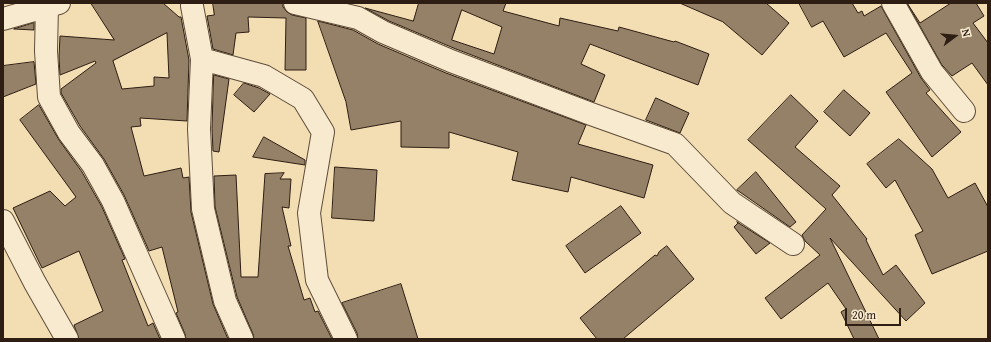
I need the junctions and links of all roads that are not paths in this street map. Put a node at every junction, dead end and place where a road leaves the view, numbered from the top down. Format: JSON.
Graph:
{"nodes":[{"id":1,"x":296,"y":3,"type":"edge"},
{"id":2,"x":893,"y":3,"type":"edge"},
{"id":3,"x":192,"y":4,"type":"edge"},
{"id":4,"x":53,"y":5,"type":"edge"},
{"id":5,"x":3,"y":19,"type":"edge"},
{"id":6,"x":202,"y":59,"type":"junction"},
{"id":7,"x":964,"y":111,"type":"dead end"},
{"id":8,"x":3,"y":221,"type":"edge"},
{"id":9,"x":793,"y":244,"type":"dead end"},
{"id":10,"x":67,"y":339,"type":"edge"},
{"id":11,"x":174,"y":339,"type":"edge"},
{"id":12,"x":242,"y":339,"type":"edge"},
{"id":13,"x":346,"y":339,"type":"edge"}],
"edges":[{"from":1,"to":9,"type":"street"},
{"from":2,"to":7,"type":"street"},
{"from":3,"to":6,"type":"street"},
{"from":4,"to":5,"type":"street"},
{"from":4,"to":11,"type":"street"},
{"from":6,"to":12,"type":"street"},
{"from":6,"to":13,"type":"street"},
{"from":8,"to":10,"type":"street"}]}
